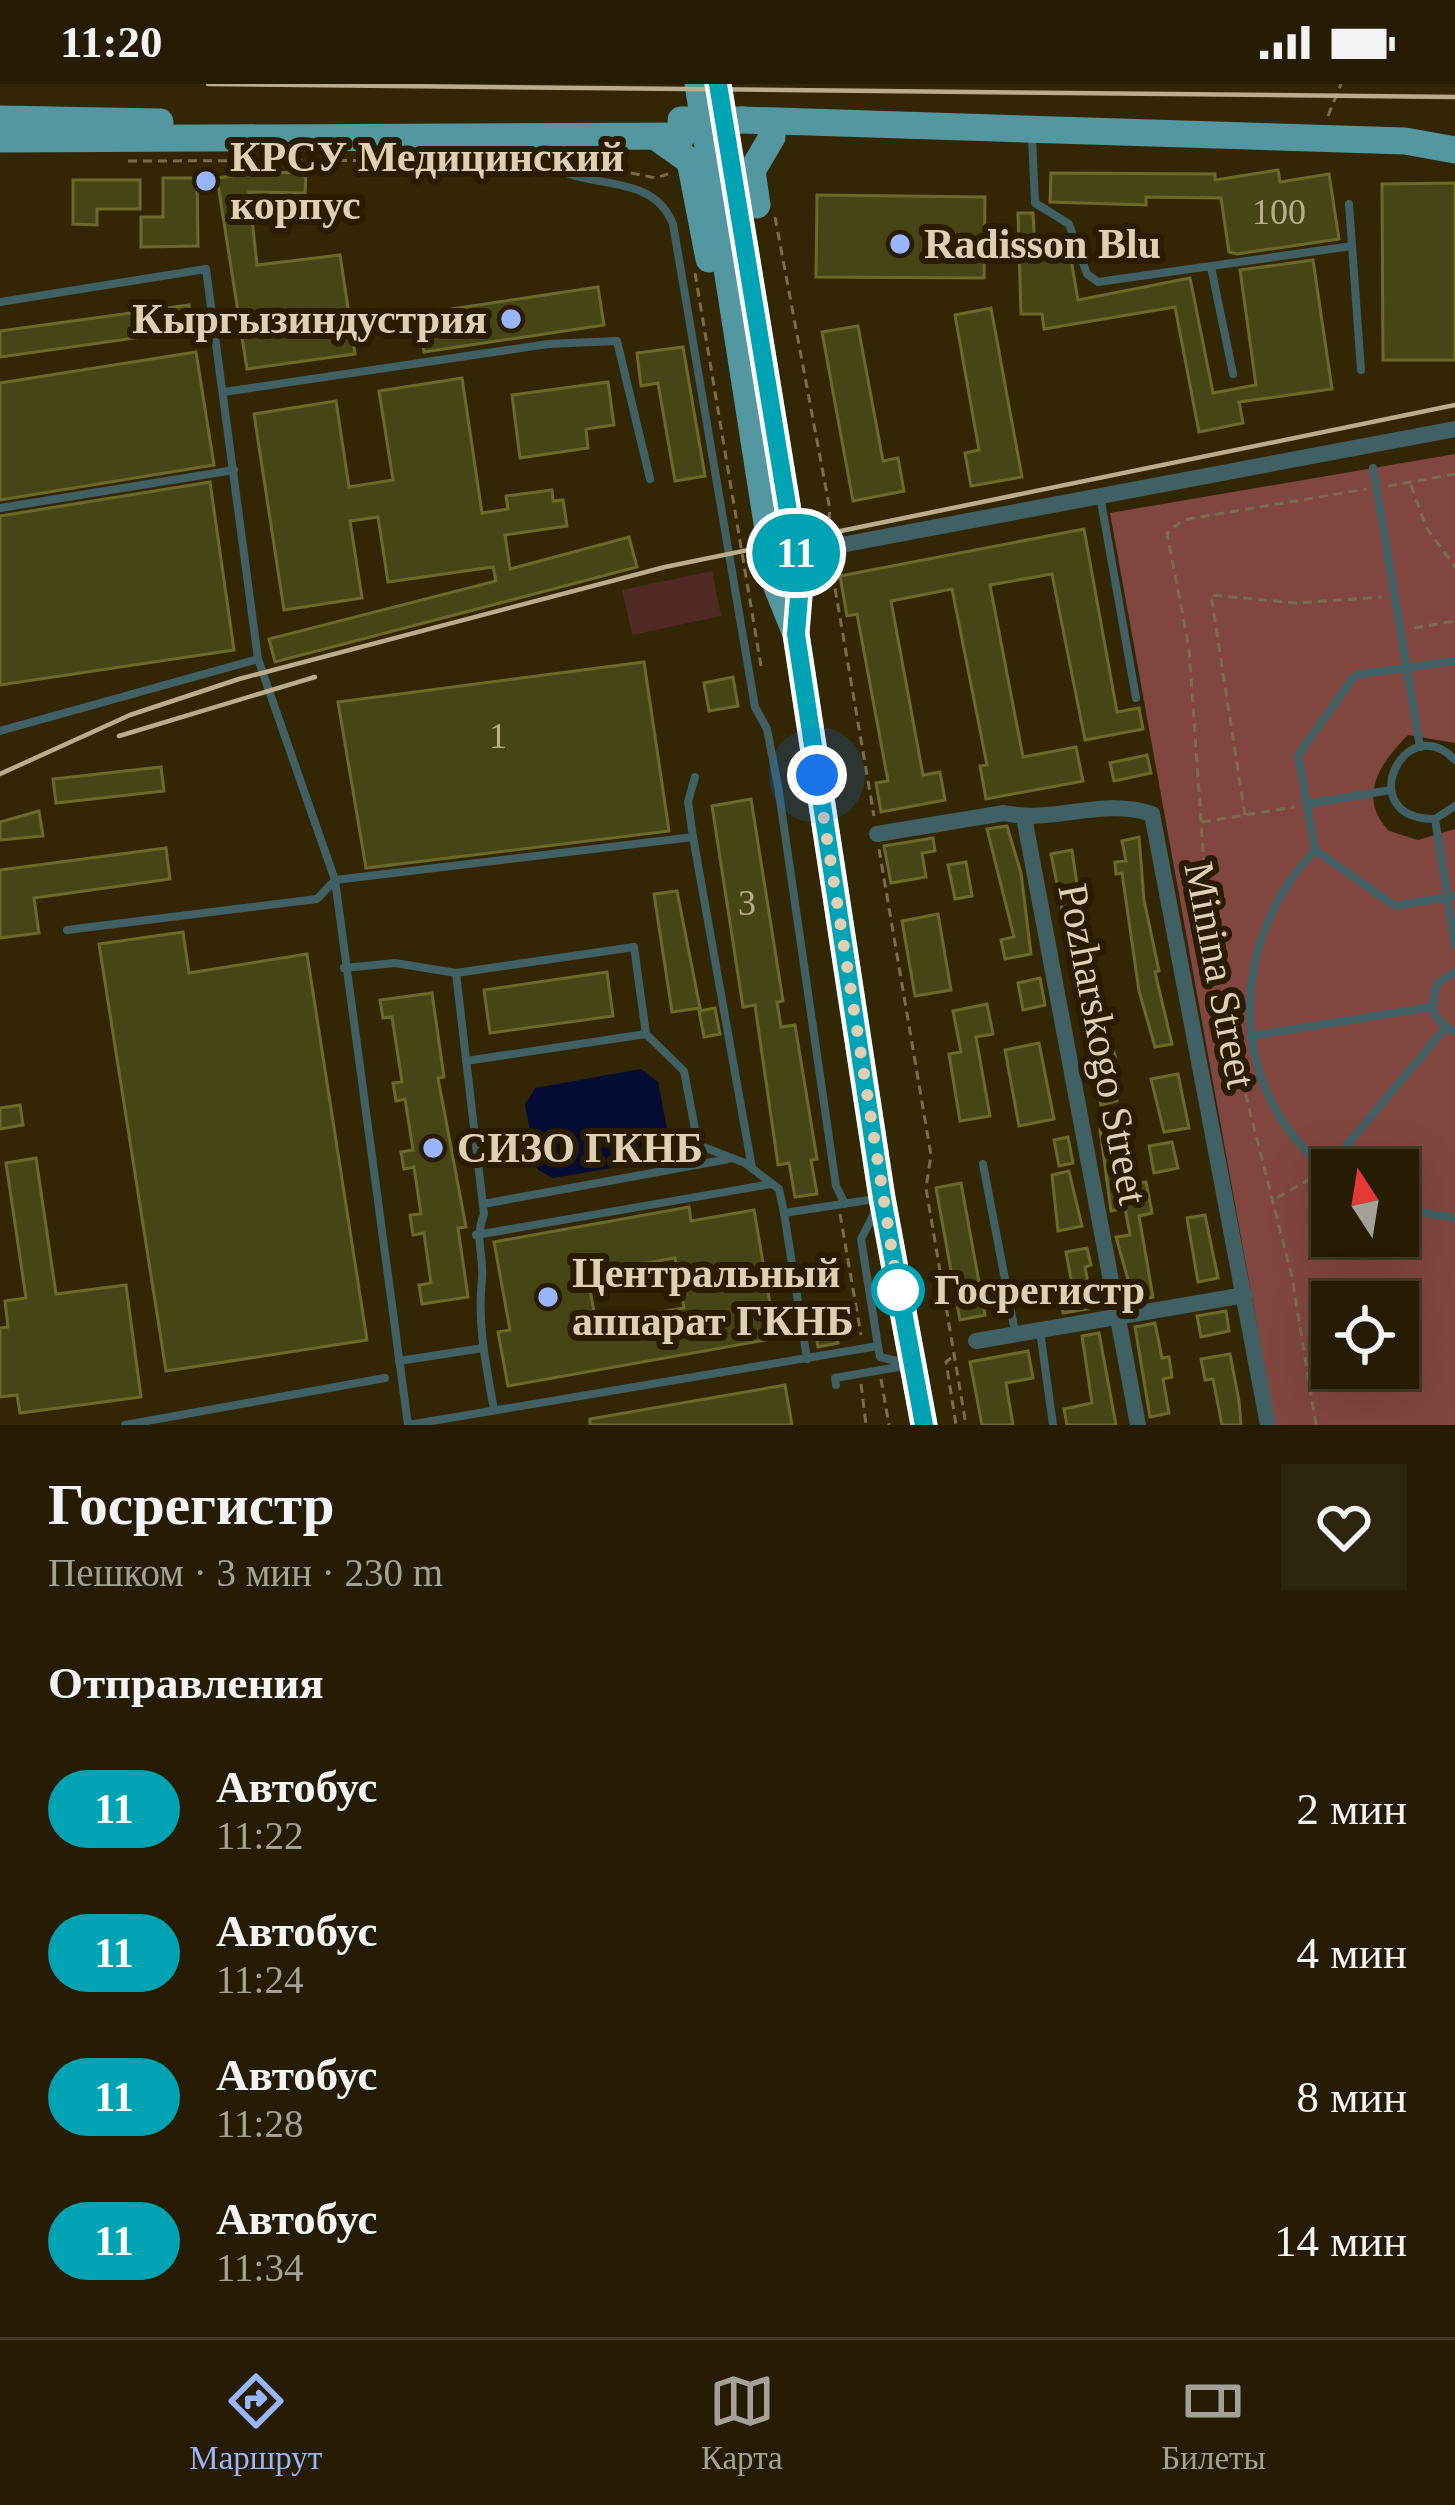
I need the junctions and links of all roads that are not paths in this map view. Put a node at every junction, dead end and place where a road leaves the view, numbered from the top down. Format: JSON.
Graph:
{"nodes":[{"id":1,"x":698,"y":84,"type":"edge"},
{"id":2,"x":718,"y":84,"type":"edge"},
{"id":3,"x":0,"y":119,"type":"edge"},
{"id":4,"x":681,"y":128,"type":"junction"},
{"id":5,"x":753,"y":131,"type":"junction"},
{"id":6,"x":652,"y":136,"type":"junction"},
{"id":7,"x":0,"y":139,"type":"edge"},
{"id":8,"x":1032,"y":139,"type":"junction"},
{"id":9,"x":559,"y":149,"type":"junction"},
{"id":10,"x":1453,"y":150,"type":"edge"},
{"id":11,"x":1348,"y":204,"type":"dead end"},
{"id":12,"x":1352,"y":246,"type":"junction"},
{"id":13,"x":1211,"y":267,"type":"junction"},
{"id":14,"x":0,"y":302,"type":"edge"},
{"id":15,"x":1361,"y":370,"type":"dead end"},
{"id":16,"x":1233,"y":374,"type":"dead end"},
{"id":17,"x":224,"y":392,"type":"junction"},
{"id":18,"x":1455,"y":429,"type":"edge"},
{"id":19,"x":1373,"y":468,"type":"dead end"},
{"id":20,"x":234,"y":470,"type":"junction"},
{"id":21,"x":650,"y":478,"type":"dead end"},
{"id":22,"x":1100,"y":495,"type":"junction"},
{"id":23,"x":0,"y":508,"type":"edge"},
{"id":24,"x":778,"y":517,"type":"junction"},
{"id":25,"x":841,"y":545,"type":"dead end"},
{"id":26,"x":258,"y":659,"type":"junction"},
{"id":27,"x":1455,"y":661,"type":"edge"},
{"id":28,"x":1406,"y":666,"type":"junction"},
{"id":29,"x":1136,"y":698,"type":"dead end"},
{"id":30,"x":0,"y":731,"type":"edge"},
{"id":31,"x":1420,"y":747,"type":"junction"},
{"id":32,"x":1455,"y":760,"type":"edge"},
{"id":33,"x":695,"y":777,"type":"dead end"},
{"id":34,"x":1391,"y":790,"type":"junction"},
{"id":35,"x":1307,"y":805,"type":"junction"},
{"id":36,"x":1455,"y":806,"type":"edge"},
{"id":37,"x":1024,"y":817,"type":"junction"},
{"id":38,"x":1435,"y":819,"type":"junction"},
{"id":39,"x":877,"y":834,"type":"road end"},
{"id":40,"x":693,"y":838,"type":"junction"},
{"id":41,"x":1315,"y":850,"type":"junction"},
{"id":42,"x":335,"y":880,"type":"junction"},
{"id":43,"x":1451,"y":897,"type":"edge"},
{"id":44,"x":67,"y":930,"type":"dead end"},
{"id":45,"x":1455,"y":945,"type":"edge"},
{"id":46,"x":344,"y":968,"type":"junction"},
{"id":47,"x":1455,"y":972,"type":"edge"},
{"id":48,"x":456,"y":973,"type":"junction"},
{"id":49,"x":1432,"y":1007,"type":"junction"},
{"id":50,"x":1450,"y":1030,"type":"edge"},
{"id":51,"x":646,"y":1034,"type":"junction"},
{"id":52,"x":1250,"y":1036,"type":"junction"},
{"id":53,"x":466,"y":1061,"type":"junction"},
{"id":54,"x":1349,"y":1149,"type":"edge"},
{"id":55,"x":1311,"y":1151,"type":"edge"},
{"id":56,"x":729,"y":1159,"type":"junction"},
{"id":57,"x":982,"y":1164,"type":"dead end"},
{"id":58,"x":752,"y":1169,"type":"junction"},
{"id":59,"x":772,"y":1184,"type":"junction"},
{"id":60,"x":882,"y":1198,"type":"junction"},
{"id":61,"x":483,"y":1204,"type":"junction"},
{"id":62,"x":845,"y":1204,"type":"junction"},
{"id":63,"x":1419,"y":1211,"type":"edge"},
{"id":64,"x":784,"y":1213,"type":"junction"},
{"id":65,"x":1455,"y":1217,"type":"edge"},
{"id":66,"x":476,"y":1234,"type":"junction"},
{"id":67,"x":1245,"y":1295,"type":"junction"},
{"id":68,"x":1118,"y":1317,"type":"junction"},
{"id":69,"x":1040,"y":1329,"type":"junction"},
{"id":70,"x":1016,"y":1333,"type":"junction"},
{"id":71,"x":976,"y":1341,"type":"dead end"},
{"id":72,"x":878,"y":1346,"type":"junction"},
{"id":73,"x":482,"y":1348,"type":"junction"},
{"id":74,"x":807,"y":1359,"type":"junction"},
{"id":75,"x":399,"y":1361,"type":"junction"},
{"id":76,"x":911,"y":1365,"type":"junction"},
{"id":77,"x":386,"y":1378,"type":"dead end"},
{"id":78,"x":836,"y":1385,"type":"dead end"},
{"id":79,"x":494,"y":1410,"type":"junction"},
{"id":80,"x":125,"y":1425,"type":"edge"},
{"id":81,"x":408,"y":1425,"type":"edge"},
{"id":82,"x":924,"y":1425,"type":"edge"},
{"id":83,"x":1053,"y":1425,"type":"edge"},
{"id":84,"x":1138,"y":1425,"type":"edge"},
{"id":85,"x":1268,"y":1425,"type":"edge"}],
"edges":[{"from":1,"to":24,"type":"main road"},
{"from":2,"to":24,"type":"main road"},
{"from":3,"to":4,"type":"main road"},
{"from":4,"to":5,"type":"main road"},
{"from":4,"to":6,"type":"main road"},
{"from":5,"to":8,"type":"main road"},
{"from":5,"to":24,"type":"main road"},
{"from":6,"to":9,"type":"main road"},
{"from":6,"to":24,"type":"main road"},
{"from":7,"to":9,"type":"main road"},
{"from":8,"to":10,"type":"main road"},
{"from":8,"to":13,"type":"lane"},
{"from":9,"to":62,"type":"lane"},
{"from":11,"to":12,"type":"lane"},
{"from":12,"to":13,"type":"lane"},
{"from":12,"to":15,"type":"lane"},
{"from":13,"to":16,"type":"lane"},
{"from":14,"to":17,"type":"lane"},
{"from":17,"to":20,"type":"lane"},
{"from":17,"to":21,"type":"lane"},
{"from":18,"to":22,"type":"street"},
{"from":19,"to":28,"type":"lane"},
{"from":20,"to":23,"type":"lane"},
{"from":20,"to":26,"type":"lane"},
{"from":22,"to":25,"type":"street"},
{"from":22,"to":29,"type":"lane"},
{"from":24,"to":60,"type":"main road"},
{"from":26,"to":30,"type":"lane"},
{"from":26,"to":42,"type":"lane"},
{"from":27,"to":28,"type":"lane"},
{"from":28,"to":31,"type":"lane"},
{"from":28,"to":35,"type":"lane"},
{"from":31,"to":32,"type":"lane"},
{"from":31,"to":34,"type":"lane"},
{"from":33,"to":40,"type":"lane"},
{"from":34,"to":35,"type":"lane"},
{"from":34,"to":38,"type":"lane"},
{"from":35,"to":41,"type":"lane"},
{"from":36,"to":38,"type":"lane"},
{"from":37,"to":39,"type":"street","name":"Minina Street"},
{"from":37,"to":67,"type":"street","name":"Minina Street"},
{"from":37,"to":68,"type":"street","name":"Pozharskogo Street"},
{"from":38,"to":43,"type":"lane"},
{"from":40,"to":42,"type":"lane"},
{"from":40,"to":58,"type":"lane"},
{"from":41,"to":43,"type":"lane"},
{"from":41,"to":52,"type":"lane"},
{"from":42,"to":44,"type":"lane"},
{"from":42,"to":46,"type":"lane"},
{"from":43,"to":45,"type":"lane"},
{"from":46,"to":48,"type":"lane"},
{"from":46,"to":75,"type":"lane"},
{"from":47,"to":49,"type":"lane"},
{"from":48,"to":51,"type":"lane"},
{"from":48,"to":53,"type":"lane"},
{"from":49,"to":50,"type":"lane"},
{"from":49,"to":52,"type":"lane"},
{"from":50,"to":54,"type":"lane"},
{"from":51,"to":53,"type":"lane"},
{"from":51,"to":56,"type":"lane"},
{"from":52,"to":55,"type":"lane"},
{"from":53,"to":61,"type":"lane"},
{"from":56,"to":58,"type":"lane"},
{"from":56,"to":61,"type":"lane"},
{"from":57,"to":70,"type":"lane"},
{"from":58,"to":59,"type":"lane"},
{"from":59,"to":64,"type":"lane"},
{"from":59,"to":66,"type":"lane"},
{"from":60,"to":62,"type":"lane"},
{"from":60,"to":72,"type":"lane"},
{"from":60,"to":76,"type":"main road"},
{"from":61,"to":66,"type":"lane"},
{"from":62,"to":64,"type":"lane"},
{"from":63,"to":65,"type":"lane"},
{"from":64,"to":74,"type":"lane"},
{"from":66,"to":73,"type":"lane"},
{"from":67,"to":68,"type":"street"},
{"from":67,"to":85,"type":"street","name":"Minina Street"},
{"from":68,"to":69,"type":"street"},
{"from":68,"to":84,"type":"street","name":"Pozharskogo Street"},
{"from":69,"to":70,"type":"street"},
{"from":69,"to":83,"type":"lane"},
{"from":70,"to":71,"type":"street"},
{"from":72,"to":74,"type":"lane"},
{"from":72,"to":76,"type":"lane"},
{"from":73,"to":75,"type":"lane"},
{"from":73,"to":79,"type":"lane"},
{"from":74,"to":79,"type":"lane"},
{"from":75,"to":81,"type":"lane"},
{"from":76,"to":78,"type":"lane"},
{"from":76,"to":82,"type":"main road"},
{"from":77,"to":80,"type":"lane"},
{"from":79,"to":81,"type":"lane"}]}
